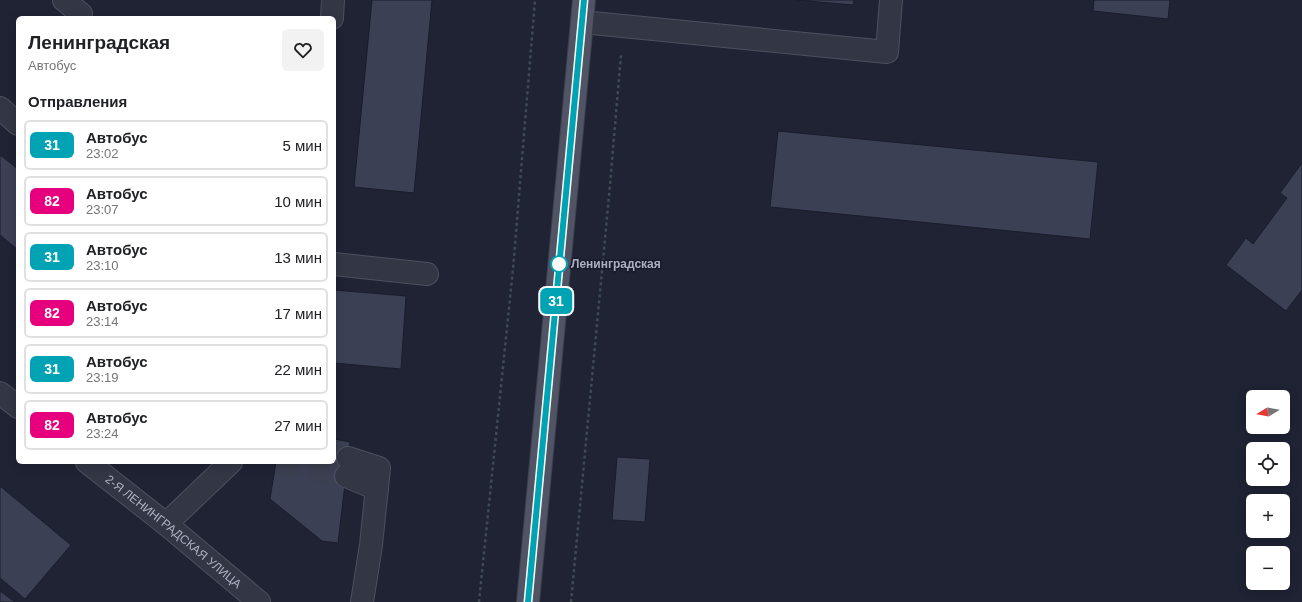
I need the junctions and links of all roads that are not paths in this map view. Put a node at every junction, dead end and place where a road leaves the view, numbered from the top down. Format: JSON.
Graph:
{"nodes":[{"id":1,"x":64,"y":0,"type":"edge"},
{"id":2,"x":333,"y":0,"type":"edge"},
{"id":3,"x":584,"y":0,"type":"edge"},
{"id":4,"x":891,"y":0,"type":"edge"},
{"id":5,"x":81,"y":14,"type":"dead end"},
{"id":6,"x":332,"y":16,"type":"edge"},
{"id":7,"x":582,"y":22,"type":"junction"},
{"id":8,"x":0,"y":108,"type":"edge"},
{"id":9,"x":16,"y":122,"type":"edge"},
{"id":10,"x":336,"y":264,"type":"edge"},
{"id":11,"x":427,"y":274,"type":"dead end"},
{"id":12,"x":0,"y":393,"type":"edge"},
{"id":13,"x":16,"y":405,"type":"edge"},
{"id":14,"x":90,"y":464,"type":"edge"},
{"id":15,"x":229,"y":464,"type":"edge"},
{"id":16,"x":347,"y":467,"type":"tunnel mouth"},
{"id":17,"x":166,"y":524,"type":"junction"},
{"id":18,"x":259,"y":602,"type":"edge"},
{"id":19,"x":362,"y":602,"type":"edge"},
{"id":20,"x":528,"y":602,"type":"edge"}],
"edges":[{"from":1,"to":5,"type":"street"},
{"from":2,"to":6,"type":"street"},
{"from":3,"to":7,"type":"main road"},
{"from":4,"to":7,"type":"street"},
{"from":7,"to":20,"type":"main road"},
{"from":8,"to":9,"type":"street"},
{"from":10,"to":11,"type":"street"},
{"from":12,"to":13,"type":"street"},
{"from":14,"to":17,"type":"street","name":"2-Я ЛЕНИНГРАДСКАЯ УЛИЦА"},
{"from":15,"to":17,"type":"street"},
{"from":16,"to":19,"type":"street"},
{"from":17,"to":18,"type":"street","name":"2-Я ЛЕНИНГРАДСКАЯ УЛИЦА"}]}
